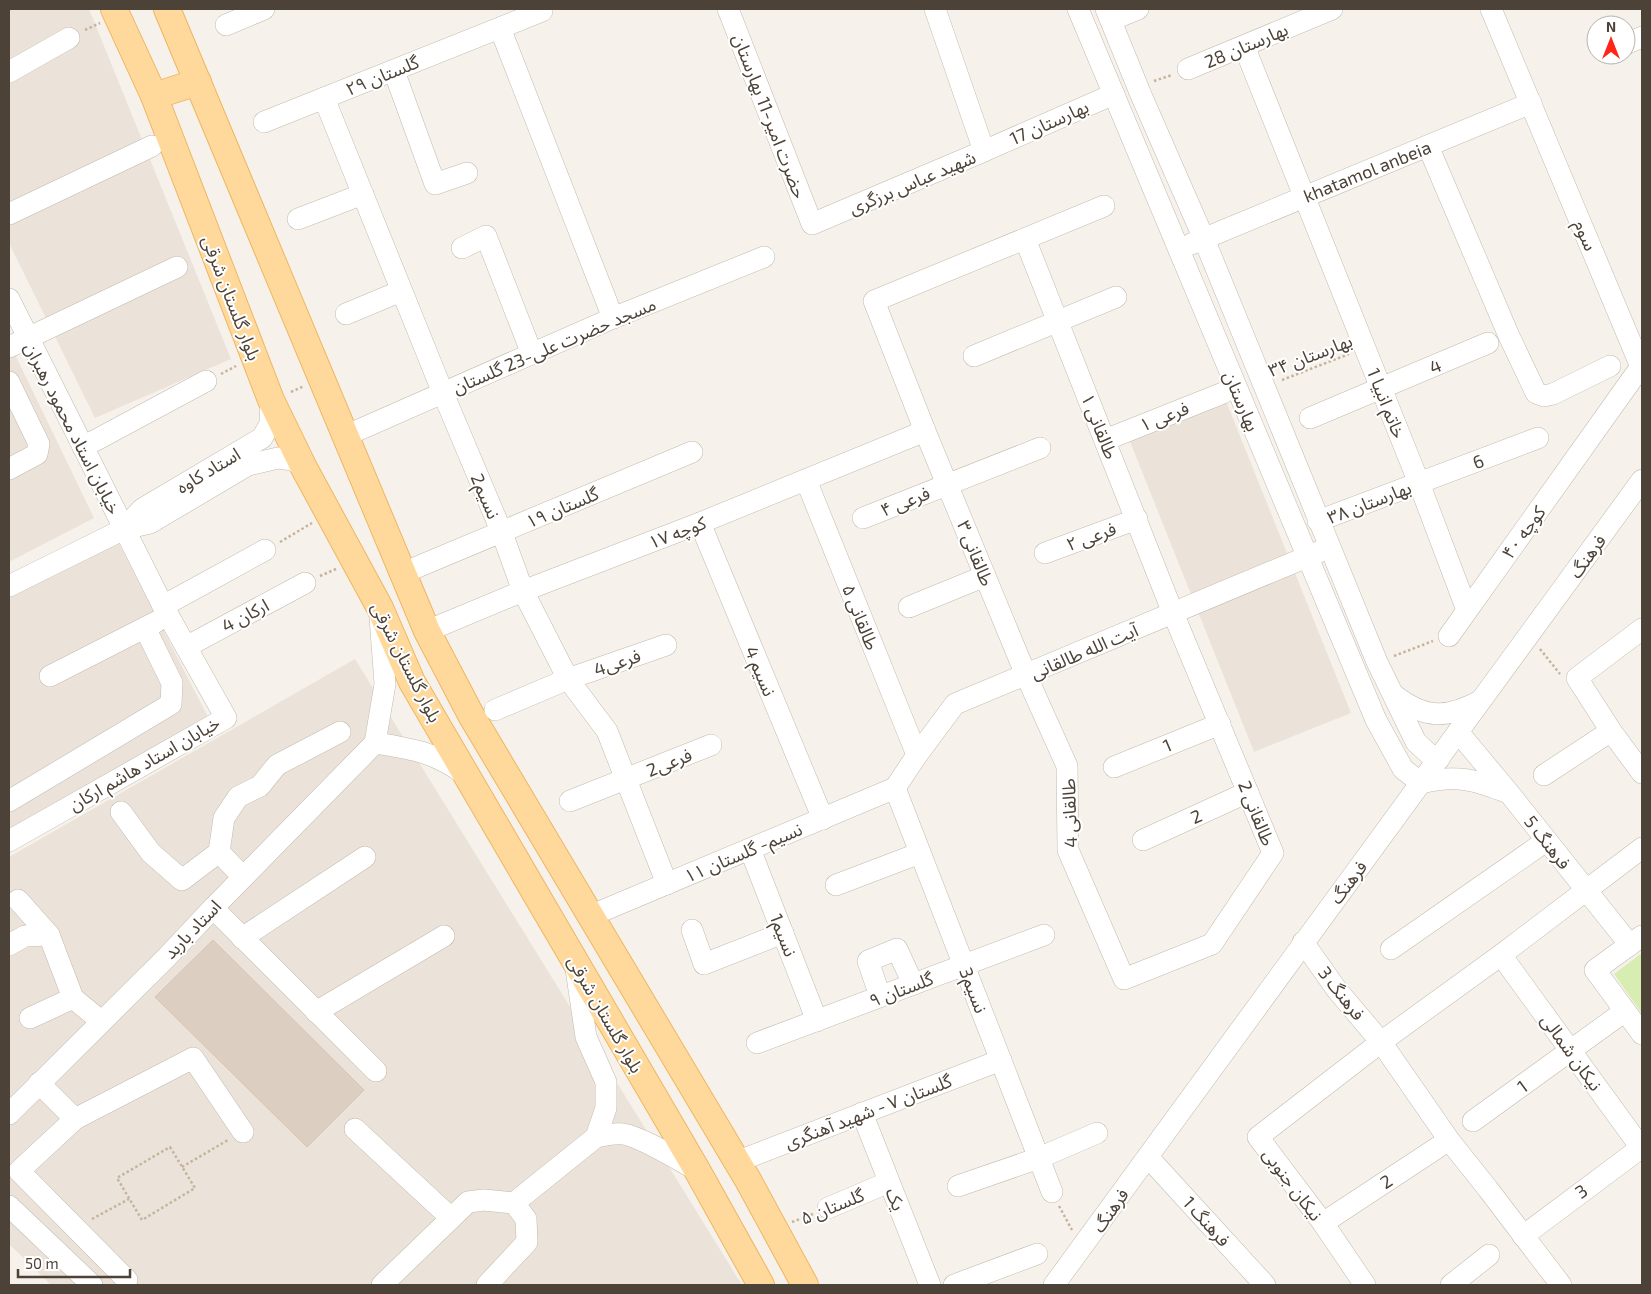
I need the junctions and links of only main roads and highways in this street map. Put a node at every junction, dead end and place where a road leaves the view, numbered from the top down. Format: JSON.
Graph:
{"nodes":[{"id":1,"x":167,"y":9,"type":"edge"},
{"id":2,"x":116,"y":11,"type":"edge"},
{"id":3,"x":198,"y":82,"type":"junction"},
{"id":4,"x":154,"y":96,"type":"junction"},
{"id":5,"x":761,"y":1285,"type":"edge"},
{"id":6,"x":805,"y":1285,"type":"edge"}],
"edges":[{"from":1,"to":3,"type":"main road","name":"بلوار گلستان شرقی"},
{"from":2,"to":4,"type":"main road","name":"بلوار گلستان شرقی"},
{"from":3,"to":4,"type":"main road"},
{"from":3,"to":6,"type":"main road","name":"بلوار گلستان شرقی"},
{"from":4,"to":5,"type":"main road","name":"بلوار گلستان شرقی"}]}
